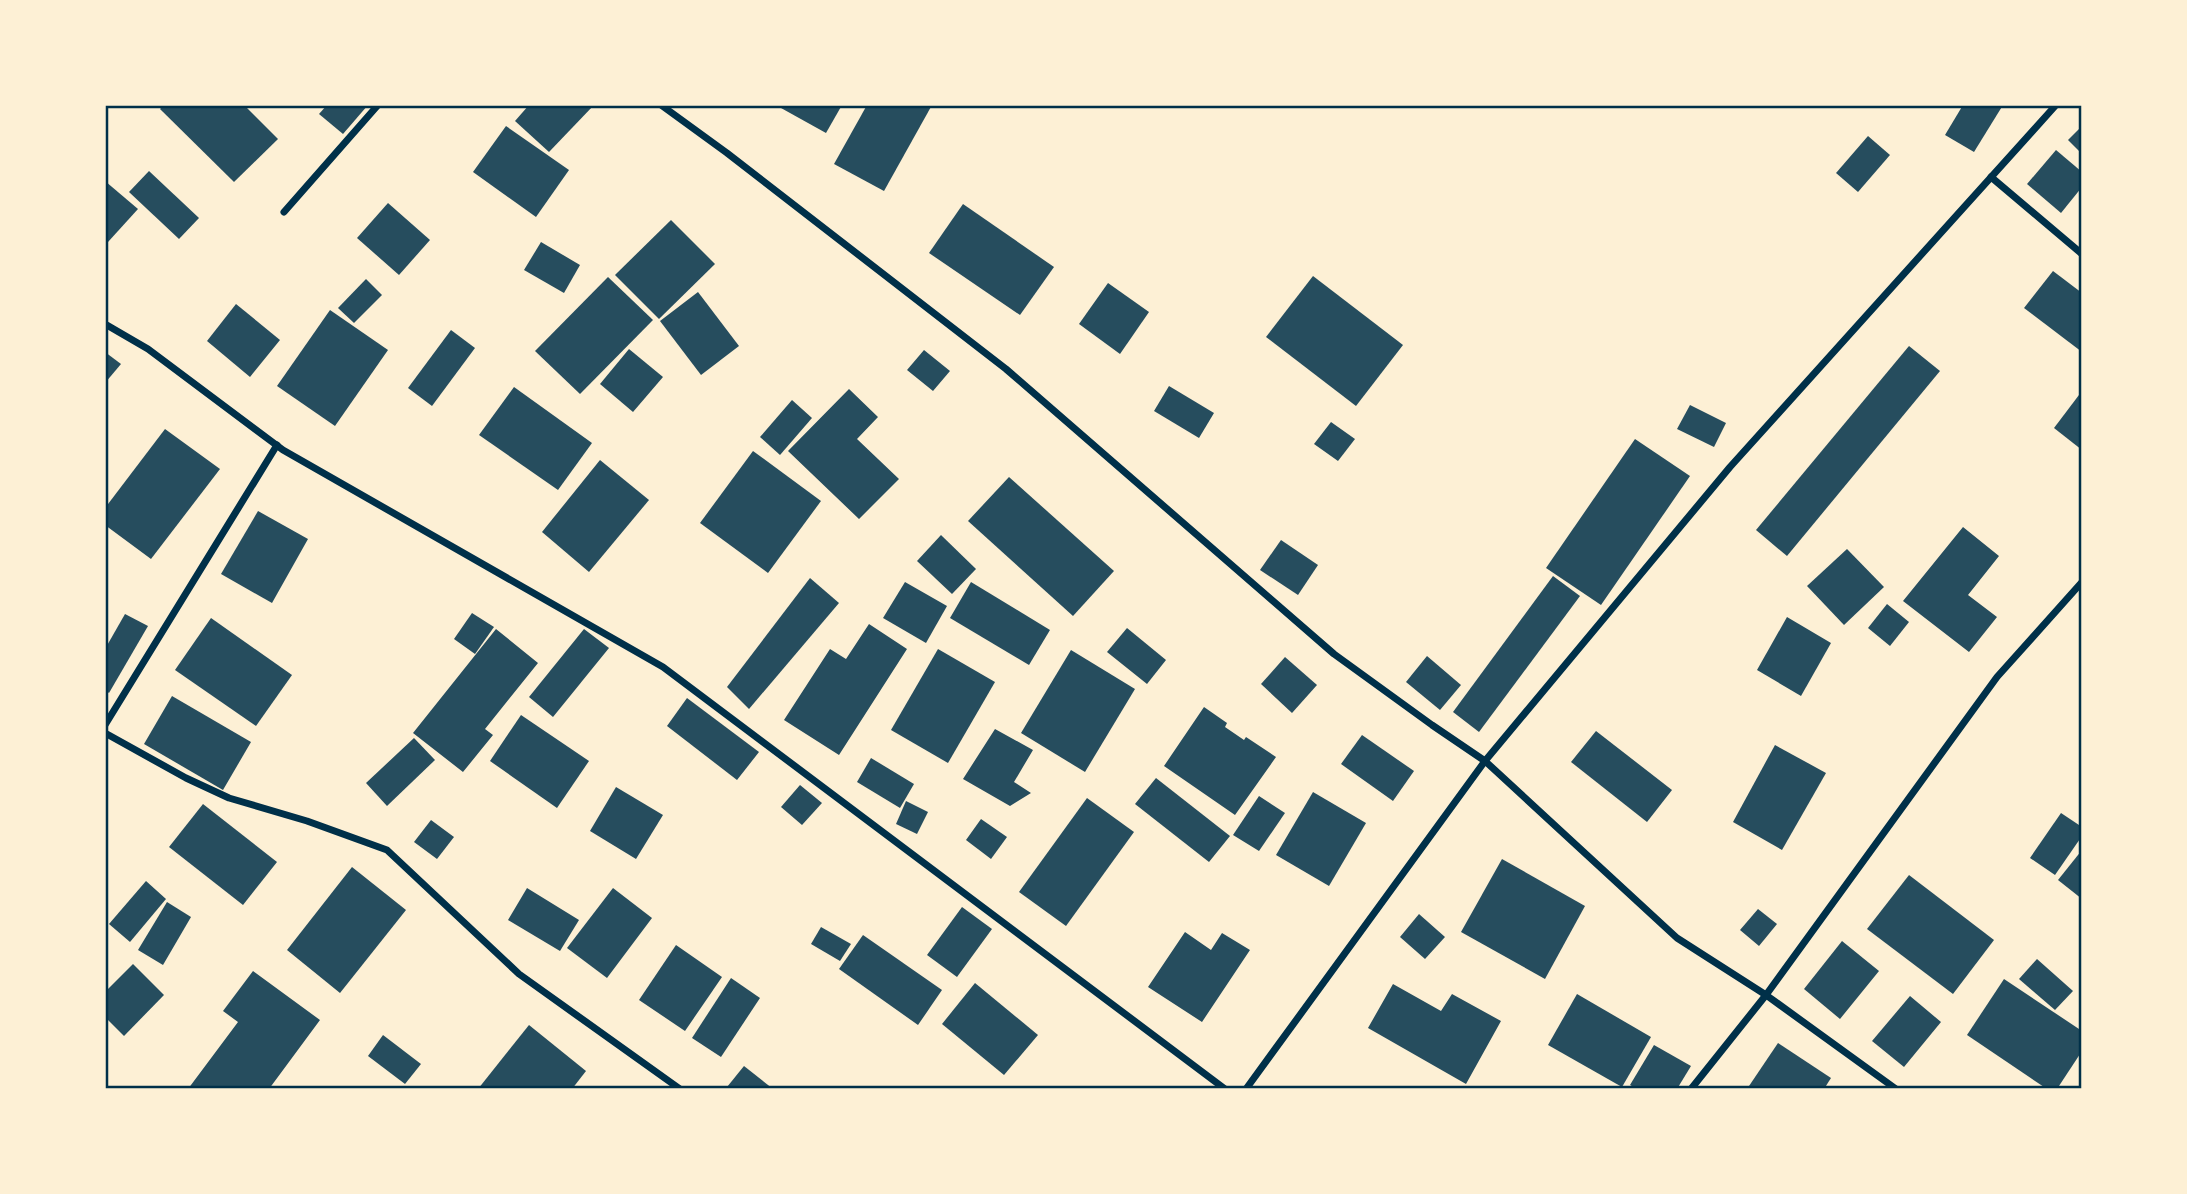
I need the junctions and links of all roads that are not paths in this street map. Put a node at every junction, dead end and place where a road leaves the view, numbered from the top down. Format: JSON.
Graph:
{"nodes":[{"id":1,"x":378,"y":105,"type":"edge"},
{"id":2,"x":661,"y":105,"type":"edge"},
{"id":3,"x":2056,"y":105,"type":"edge"},
{"id":4,"x":1991,"y":177,"type":"junction"},
{"id":5,"x":284,"y":212,"type":"dead end"},
{"id":6,"x":2082,"y":254,"type":"edge"},
{"id":7,"x":105,"y":324,"type":"edge"},
{"id":8,"x":277,"y":445,"type":"junction"},
{"id":9,"x":2082,"y":582,"type":"edge"},
{"id":10,"x":105,"y":725,"type":"edge"},
{"id":11,"x":105,"y":733,"type":"edge"},
{"id":12,"x":1485,"y":761,"type":"junction"},
{"id":13,"x":1766,"y":995,"type":"junction"},
{"id":14,"x":680,"y":1089,"type":"edge"},
{"id":15,"x":1225,"y":1089,"type":"edge"},
{"id":16,"x":1245,"y":1089,"type":"edge"},
{"id":17,"x":1690,"y":1089,"type":"edge"},
{"id":18,"x":1896,"y":1089,"type":"edge"}],
"edges":[{"from":1,"to":5,"type":"street"},
{"from":2,"to":12,"type":"street"},
{"from":3,"to":4,"type":"street"},
{"from":4,"to":6,"type":"street"},
{"from":4,"to":12,"type":"street"},
{"from":7,"to":8,"type":"street"},
{"from":8,"to":10,"type":"street"},
{"from":8,"to":15,"type":"street"},
{"from":9,"to":13,"type":"street"},
{"from":11,"to":14,"type":"street"},
{"from":12,"to":13,"type":"street"},
{"from":12,"to":16,"type":"street"},
{"from":13,"to":17,"type":"street"},
{"from":13,"to":18,"type":"street"}]}
